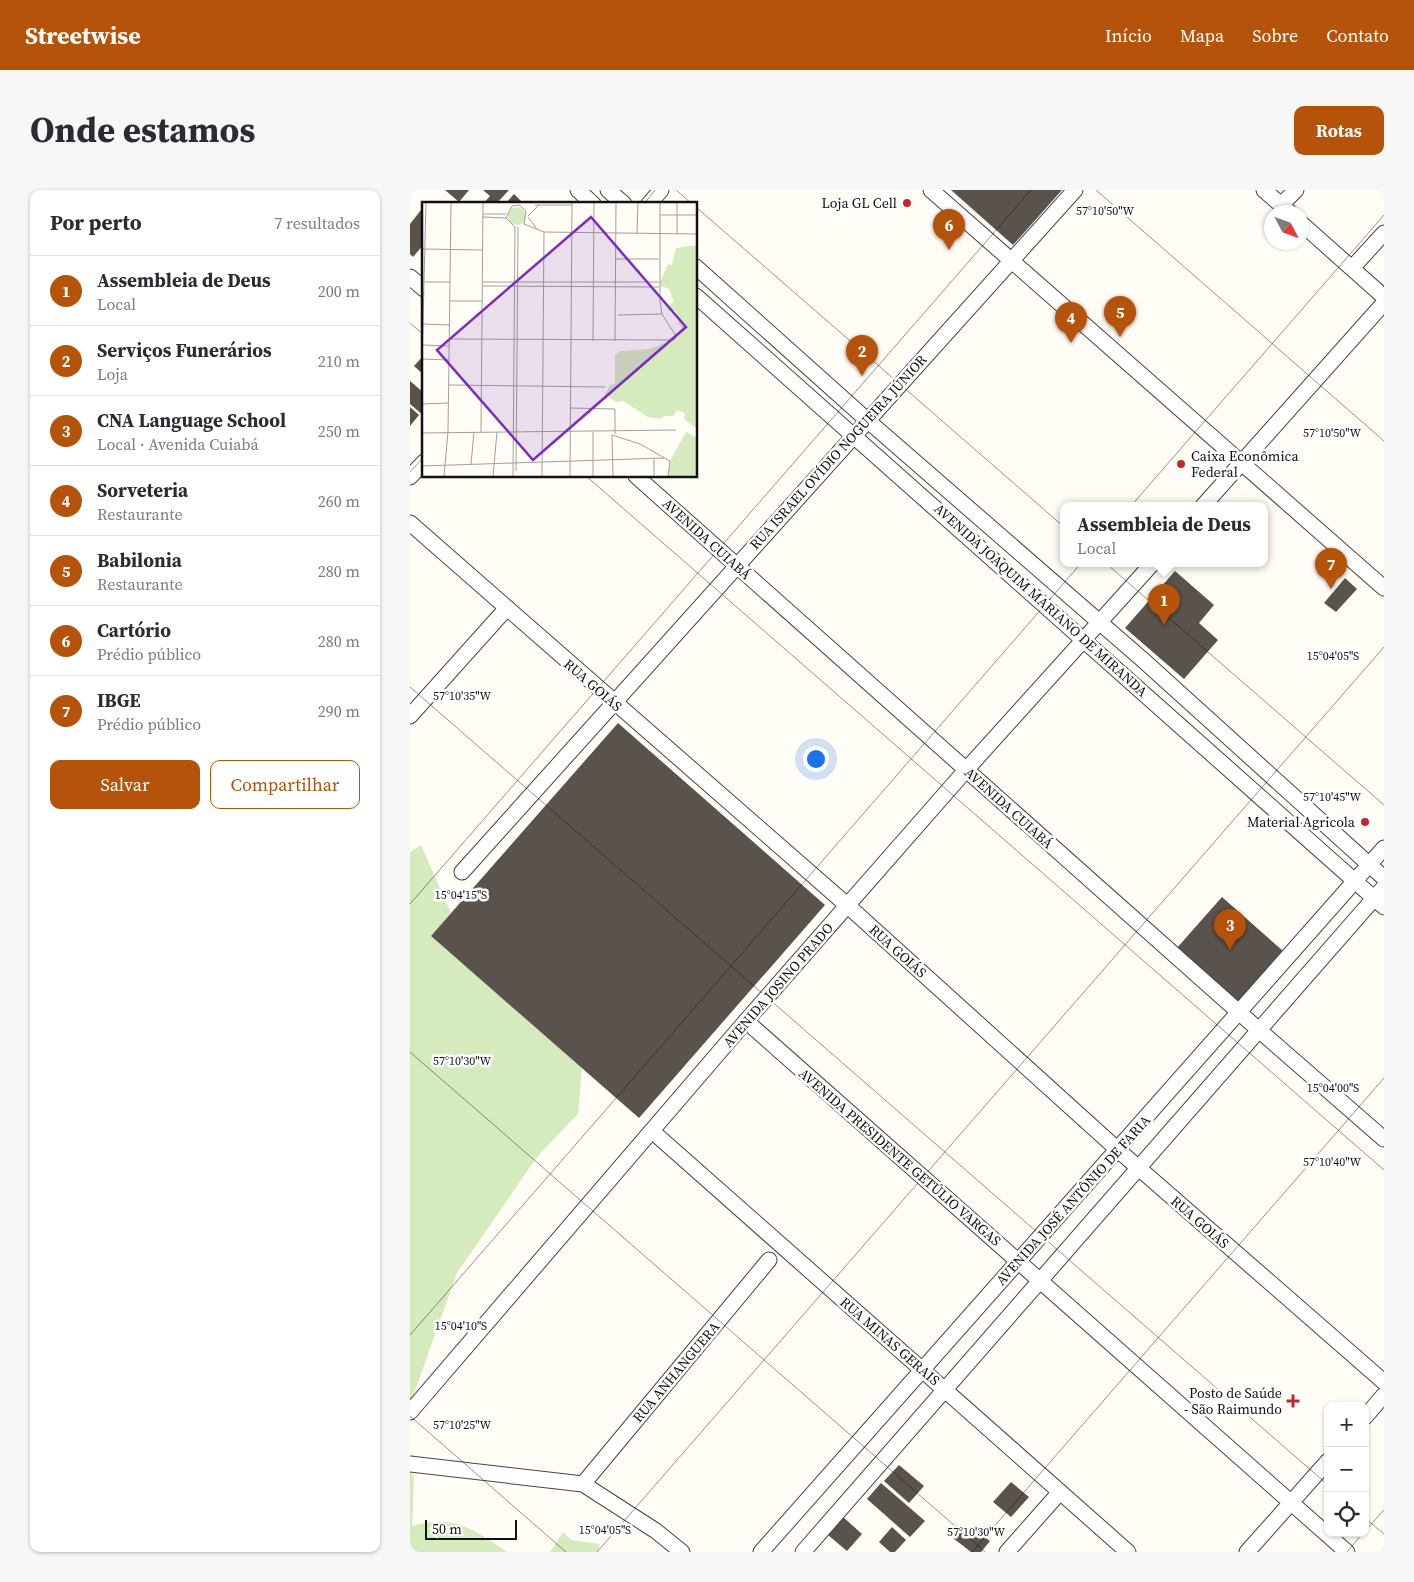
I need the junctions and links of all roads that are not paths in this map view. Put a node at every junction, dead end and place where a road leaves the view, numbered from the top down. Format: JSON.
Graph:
{"nodes":[{"id":1,"x":578,"y":190,"type":"edge"},
{"id":2,"x":608,"y":190,"type":"edge"},
{"id":3,"x":661,"y":190,"type":"edge"},
{"id":4,"x":931,"y":190,"type":"edge"},
{"id":5,"x":1074,"y":190,"type":"edge"},
{"id":6,"x":1264,"y":190,"type":"edge"},
{"id":7,"x":1296,"y":190,"type":"edge"},
{"id":8,"x":591,"y":202,"type":"edge"},
{"id":9,"x":622,"y":202,"type":"edge"},
{"id":10,"x":651,"y":202,"type":"edge"},
{"id":11,"x":1281,"y":205,"type":"edge"},
{"id":12,"x":1287,"y":205,"type":"edge"},
{"id":13,"x":1309,"y":230,"type":"edge"},
{"id":14,"x":1384,"y":233,"type":"edge"},
{"id":15,"x":1010,"y":261,"type":"junction"},
{"id":16,"x":1352,"y":268,"type":"junction"},
{"id":17,"x":698,"y":269,"type":"edge"},
{"id":18,"x":410,"y":277,"type":"edge"},
{"id":19,"x":422,"y":287,"type":"edge"},
{"id":20,"x":1384,"y":297,"type":"edge"},
{"id":21,"x":698,"y":298,"type":"edge"},
{"id":22,"x":1384,"y":303,"type":"edge"},
{"id":23,"x":745,"y":310,"type":"junction"},
{"id":24,"x":731,"y":327,"type":"junction"},
{"id":25,"x":867,"y":420,"type":"junction"},
{"id":26,"x":854,"y":435,"type":"junction"},
{"id":27,"x":1242,"y":462,"type":"junction"},
{"id":28,"x":422,"y":464,"type":"edge"},
{"id":29,"x":410,"y":477,"type":"edge"},
{"id":30,"x":638,"y":478,"type":"edge"},
{"id":31,"x":1207,"y":502,"type":"edge"},
{"id":32,"x":410,"y":523,"type":"edge"},
{"id":33,"x":736,"y":565,"type":"junction"},
{"id":34,"x":1149,"y":567,"type":"edge"},
{"id":35,"x":1384,"y":588,"type":"edge"},
{"id":36,"x":506,"y":609,"type":"junction"},
{"id":37,"x":1099,"y":623,"type":"junction"},
{"id":38,"x":1085,"y":639,"type":"junction"},
{"id":39,"x":613,"y":702,"type":"junction"},
{"id":40,"x":1192,"y":704,"type":"junction"},
{"id":41,"x":410,"y":716,"type":"edge"},
{"id":42,"x":1178,"y":722,"type":"junction"},
{"id":43,"x":966,"y":770,"type":"junction"},
{"id":44,"x":1384,"y":848,"type":"edge"},
{"id":45,"x":1369,"y":864,"type":"junction"},
{"id":46,"x":462,"y":872,"type":"dead end"},
{"id":47,"x":1384,"y":878,"type":"edge"},
{"id":48,"x":1356,"y":880,"type":"junction"},
{"id":49,"x":1380,"y":897,"type":"edge"},
{"id":50,"x":848,"y":906,"type":"junction"},
{"id":51,"x":1240,"y":1012,"type":"junction"},
{"id":52,"x":746,"y":1021,"type":"junction"},
{"id":53,"x":1260,"y":1031,"type":"junction"},
{"id":54,"x":652,"y":1131,"type":"junction"},
{"id":55,"x":1384,"y":1139,"type":"edge"},
{"id":56,"x":1118,"y":1150,"type":"junction"},
{"id":57,"x":1139,"y":1168,"type":"junction"},
{"id":58,"x":769,"y":1260,"type":"dead end"},
{"id":59,"x":1019,"y":1262,"type":"junction"},
{"id":60,"x":1040,"y":1280,"type":"junction"},
{"id":61,"x":922,"y":1369,"type":"junction"},
{"id":62,"x":1384,"y":1382,"type":"edge"},
{"id":63,"x":946,"y":1390,"type":"junction"},
{"id":64,"x":1384,"y":1395,"type":"edge"},
{"id":65,"x":410,"y":1412,"type":"edge"},
{"id":66,"x":1369,"y":1412,"type":"edge"},
{"id":67,"x":410,"y":1464,"type":"edge"},
{"id":68,"x":1324,"y":1466,"type":"edge"},
{"id":69,"x":583,"y":1484,"type":"junction"},
{"id":70,"x":1060,"y":1492,"type":"junction"},
{"id":71,"x":1291,"y":1503,"type":"junction"},
{"id":72,"x":682,"y":1552,"type":"edge"},
{"id":73,"x":761,"y":1552,"type":"edge"},
{"id":74,"x":803,"y":1552,"type":"edge"},
{"id":75,"x":1007,"y":1552,"type":"edge"},
{"id":76,"x":1128,"y":1552,"type":"edge"},
{"id":77,"x":1247,"y":1552,"type":"edge"},
{"id":78,"x":1347,"y":1552,"type":"edge"}],
"edges":[{"from":1,"to":8,"type":"street"},
{"from":2,"to":9,"type":"street"},
{"from":3,"to":10,"type":"street"},
{"from":4,"to":15,"type":"street"},
{"from":5,"to":15,"type":"street","name":"RUA ISRAEL OVÍDIO NOGUEIRA JÚNIOR"},
{"from":6,"to":11,"type":"street"},
{"from":7,"to":12,"type":"street"},
{"from":13,"to":16,"type":"street"},
{"from":14,"to":16,"type":"street"},
{"from":15,"to":25,"type":"street","name":"RUA ISRAEL OVÍDIO NOGUEIRA JÚNIOR"},
{"from":15,"to":27,"type":"street"},
{"from":16,"to":20,"type":"street"},
{"from":17,"to":23,"type":"street","name":"AVENIDA JOAQUIM MARIANO DE MIRANDA"},
{"from":18,"to":19,"type":"street"},
{"from":21,"to":24,"type":"street","name":"AVENIDA JOAQUIM MARIANO DE MIRANDA"},
{"from":22,"to":27,"type":"street"},
{"from":23,"to":24,"type":"street"},
{"from":23,"to":25,"type":"street","name":"AVENIDA JOAQUIM MARIANO DE MIRANDA"},
{"from":24,"to":26,"type":"street","name":"AVENIDA JOAQUIM MARIANO DE MIRANDA"},
{"from":25,"to":26,"type":"street","name":"RUA ISRAEL OVÍDIO NOGUEIRA JÚNIOR"},
{"from":25,"to":37,"type":"street","name":"AVENIDA JOAQUIM MARIANO DE MIRANDA"},
{"from":26,"to":33,"type":"street","name":"RUA ISRAEL OVÍDIO NOGUEIRA JÚNIOR"},
{"from":26,"to":38,"type":"street","name":"AVENIDA JOAQUIM MARIANO DE MIRANDA"},
{"from":27,"to":31,"type":"street"},
{"from":27,"to":35,"type":"street"},
{"from":28,"to":29,"type":"street"},
{"from":30,"to":33,"type":"street","name":"AVENIDA CUIABÁ"},
{"from":32,"to":36,"type":"street","name":"RUA GOIÁS"},
{"from":33,"to":39,"type":"street","name":"RUA ISRAEL OVÍDIO NOGUEIRA JÚNIOR"},
{"from":33,"to":43,"type":"street","name":"AVENIDA CUIABÁ"},
{"from":34,"to":37,"type":"street","name":"AVENIDA JOSINO PRADO"},
{"from":36,"to":39,"type":"street","name":"RUA GOIÁS"},
{"from":36,"to":41,"type":"street"},
{"from":37,"to":38,"type":"street","name":"AVENIDA JOSINO PRADO"},
{"from":37,"to":40,"type":"street","name":"AVENIDA JOAQUIM MARIANO DE MIRANDA"},
{"from":38,"to":42,"type":"street","name":"AVENIDA JOAQUIM MARIANO DE MIRANDA"},
{"from":38,"to":43,"type":"street","name":"AVENIDA JOSINO PRADO"},
{"from":39,"to":46,"type":"street","name":"RUA ISRAEL OVÍDIO NOGUEIRA JÚNIOR"},
{"from":39,"to":50,"type":"street","name":"RUA GOIÁS"},
{"from":40,"to":42,"type":"street"},
{"from":40,"to":45,"type":"street","name":"AVENIDA JOAQUIM MARIANO DE MIRANDA"},
{"from":42,"to":48,"type":"street","name":"AVENIDA JOAQUIM MARIANO DE MIRANDA"},
{"from":43,"to":50,"type":"street","name":"AVENIDA JOSINO PRADO"},
{"from":43,"to":51,"type":"street","name":"AVENIDA CUIABÁ"},
{"from":44,"to":45,"type":"street","name":"AVENIDA JOSÉ ANTÔNIO DE FARIA"},
{"from":45,"to":47,"type":"street","name":"AVENIDA JOAQUIM MARIANO DE MIRANDA"},
{"from":45,"to":48,"type":"street","name":"AVENIDA JOSÉ ANTÔNIO DE FARIA"},
{"from":48,"to":49,"type":"street","name":"AVENIDA JOAQUIM MARIANO DE MIRANDA"},
{"from":48,"to":51,"type":"street","name":"AVENIDA JOSÉ ANTÔNIO DE FARIA"},
{"from":49,"to":53,"type":"street","name":"AVENIDA JOSÉ ANTÔNIO DE FARIA"},
{"from":50,"to":52,"type":"street","name":"AVENIDA JOSINO PRADO"},
{"from":50,"to":56,"type":"street","name":"RUA GOIÁS"},
{"from":51,"to":53,"type":"street","name":"AVENIDA CUIABÁ"},
{"from":51,"to":56,"type":"street","name":"AVENIDA JOSÉ ANTÔNIO DE FARIA"},
{"from":52,"to":54,"type":"street","name":"AVENIDA JOSINO PRADO"},
{"from":52,"to":59,"type":"street","name":"AVENIDA PRESIDENTE GETÚLIO VARGAS"},
{"from":53,"to":55,"type":"street","name":"AVENIDA CUIABÁ"},
{"from":53,"to":57,"type":"street","name":"AVENIDA JOSÉ ANTÔNIO DE FARIA"},
{"from":54,"to":61,"type":"street","name":"RUA MINAS GERAIS"},
{"from":54,"to":65,"type":"street","name":"AVENIDA JOSINO PRADO"},
{"from":56,"to":57,"type":"street","name":"RUA GOIÁS"},
{"from":56,"to":59,"type":"street","name":"AVENIDA JOSÉ ANTÔNIO DE FARIA"},
{"from":57,"to":60,"type":"street","name":"AVENIDA JOSÉ ANTÔNIO DE FARIA"},
{"from":57,"to":62,"type":"street","name":"RUA GOIÁS"},
{"from":58,"to":69,"type":"street","name":"RUA ANHANGUERA"},
{"from":59,"to":60,"type":"street","name":"AVENIDA PRESIDENTE GETÚLIO VARGAS"},
{"from":59,"to":61,"type":"street","name":"AVENIDA JOSÉ ANTÔNIO DE FARIA"},
{"from":60,"to":63,"type":"street","name":"AVENIDA JOSÉ ANTÔNIO DE FARIA"},
{"from":60,"to":71,"type":"street","name":"AVENIDA PRESIDENTE GETÚLIO VARGAS"},
{"from":61,"to":63,"type":"street","name":"RUA MINAS GERAIS"},
{"from":61,"to":73,"type":"street","name":"AVENIDA JOSÉ ANTÔNIO DE FARIA"},
{"from":63,"to":70,"type":"street","name":"RUA MINAS GERAIS"},
{"from":63,"to":74,"type":"street","name":"AVENIDA JOSÉ ANTÔNIO DE FARIA"},
{"from":64,"to":66,"type":"street"},
{"from":67,"to":69,"type":"street"},
{"from":68,"to":71,"type":"street"},
{"from":69,"to":72,"type":"street"},
{"from":70,"to":75,"type":"street"},
{"from":70,"to":76,"type":"street","name":"RUA MINAS GERAIS"},
{"from":71,"to":77,"type":"street"},
{"from":71,"to":78,"type":"street","name":"AVENIDA PRESIDENTE GETÚLIO VARGAS"}]}
